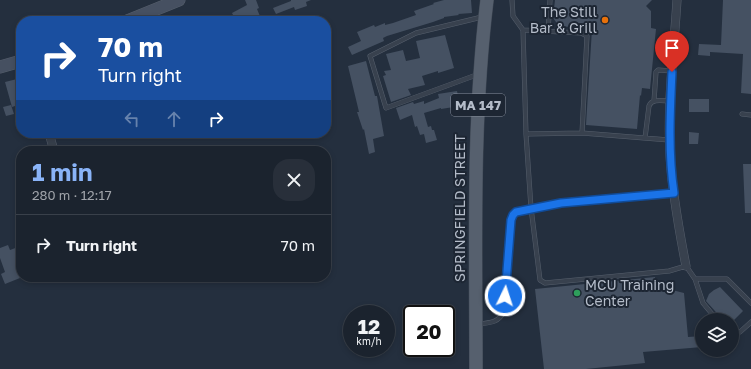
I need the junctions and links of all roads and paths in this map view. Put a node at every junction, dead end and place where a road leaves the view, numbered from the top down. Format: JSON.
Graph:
{"nodes":[{"id":1,"x":179,"y":0,"type":"edge"},
{"id":2,"x":487,"y":0,"type":"edge"},
{"id":3,"x":512,"y":0,"type":"edge"},
{"id":4,"x":550,"y":0,"type":"edge"},
{"id":5,"x":678,"y":0,"type":"edge"},
{"id":6,"x":139,"y":16,"type":"edge"},
{"id":7,"x":485,"y":17,"type":"junction"},
{"id":8,"x":523,"y":30,"type":"junction"},
{"id":9,"x":548,"y":31,"type":"junction"},
{"id":10,"x":16,"y":62,"type":"edge"},
{"id":11,"x":0,"y":67,"type":"edge"},
{"id":12,"x":672,"y":71,"type":"junction"},
{"id":13,"x":479,"y":74,"type":"junction"},
{"id":14,"x":654,"y":101,"type":"junction"},
{"id":15,"x":671,"y":101,"type":"junction"},
{"id":16,"x":742,"y":114,"type":"dead end"},
{"id":17,"x":751,"y":115,"type":"edge"},
{"id":18,"x":582,"y":133,"type":"junction"},
{"id":19,"x":526,"y":134,"type":"junction"},
{"id":20,"x":645,"y":138,"type":"junction"},
{"id":21,"x":670,"y":140,"type":"junction"},
{"id":22,"x":674,"y":193,"type":"junction"},
{"id":23,"x":531,"y":208,"type":"junction"},
{"id":24,"x":686,"y":266,"type":"junction"},
{"id":25,"x":695,"y":279,"type":"junction"},
{"id":26,"x":751,"y":303,"type":"edge"},
{"id":27,"x":711,"y":313,"type":"edge"},
{"id":28,"x":751,"y":322,"type":"edge"},
{"id":29,"x":476,"y":324,"type":"junction"},
{"id":30,"x":739,"y":332,"type":"edge"},
{"id":31,"x":476,"y":369,"type":"edge"}],
"edges":[{"from":1,"to":6,"type":"main road"},
{"from":2,"to":7,"type":"main road","name":"SPRINGFIELD STREET","number":"MA 147"},
{"from":3,"to":8,"type":"lane"},
{"from":4,"to":9,"type":"lane"},
{"from":5,"to":12,"type":"street"},
{"from":7,"to":13,"type":"main road","name":"SPRINGFIELD STREET","number":"MA 147"},
{"from":7,"to":13,"type":"lane"},
{"from":8,"to":9,"type":"lane"},
{"from":8,"to":19,"type":"lane"},
{"from":9,"to":18,"type":"lane"},
{"from":10,"to":11,"type":"main road"},
{"from":12,"to":14,"type":"lane"},
{"from":12,"to":15,"type":"street"},
{"from":13,"to":29,"type":"main road","name":"SPRINGFIELD STREET","number":"MA 147"},
{"from":14,"to":15,"type":"lane"},
{"from":14,"to":20,"type":"lane"},
{"from":15,"to":21,"type":"street"},
{"from":16,"to":17,"type":"lane"},
{"from":18,"to":19,"type":"lane"},
{"from":18,"to":20,"type":"lane"},
{"from":19,"to":23,"type":"lane"},
{"from":20,"to":21,"type":"lane"},
{"from":21,"to":22,"type":"street"},
{"from":22,"to":23,"type":"lane"},
{"from":22,"to":24,"type":"street"},
{"from":23,"to":24,"type":"lane"},
{"from":23,"to":29,"type":"lane"},
{"from":24,"to":25,"type":"lane"},
{"from":25,"to":26,"type":"lane"},
{"from":25,"to":27,"type":"lane"},
{"from":28,"to":30,"type":"lane"},
{"from":29,"to":31,"type":"main road","name":"SPRINGFIELD STREET","number":"MA 147"}]}
